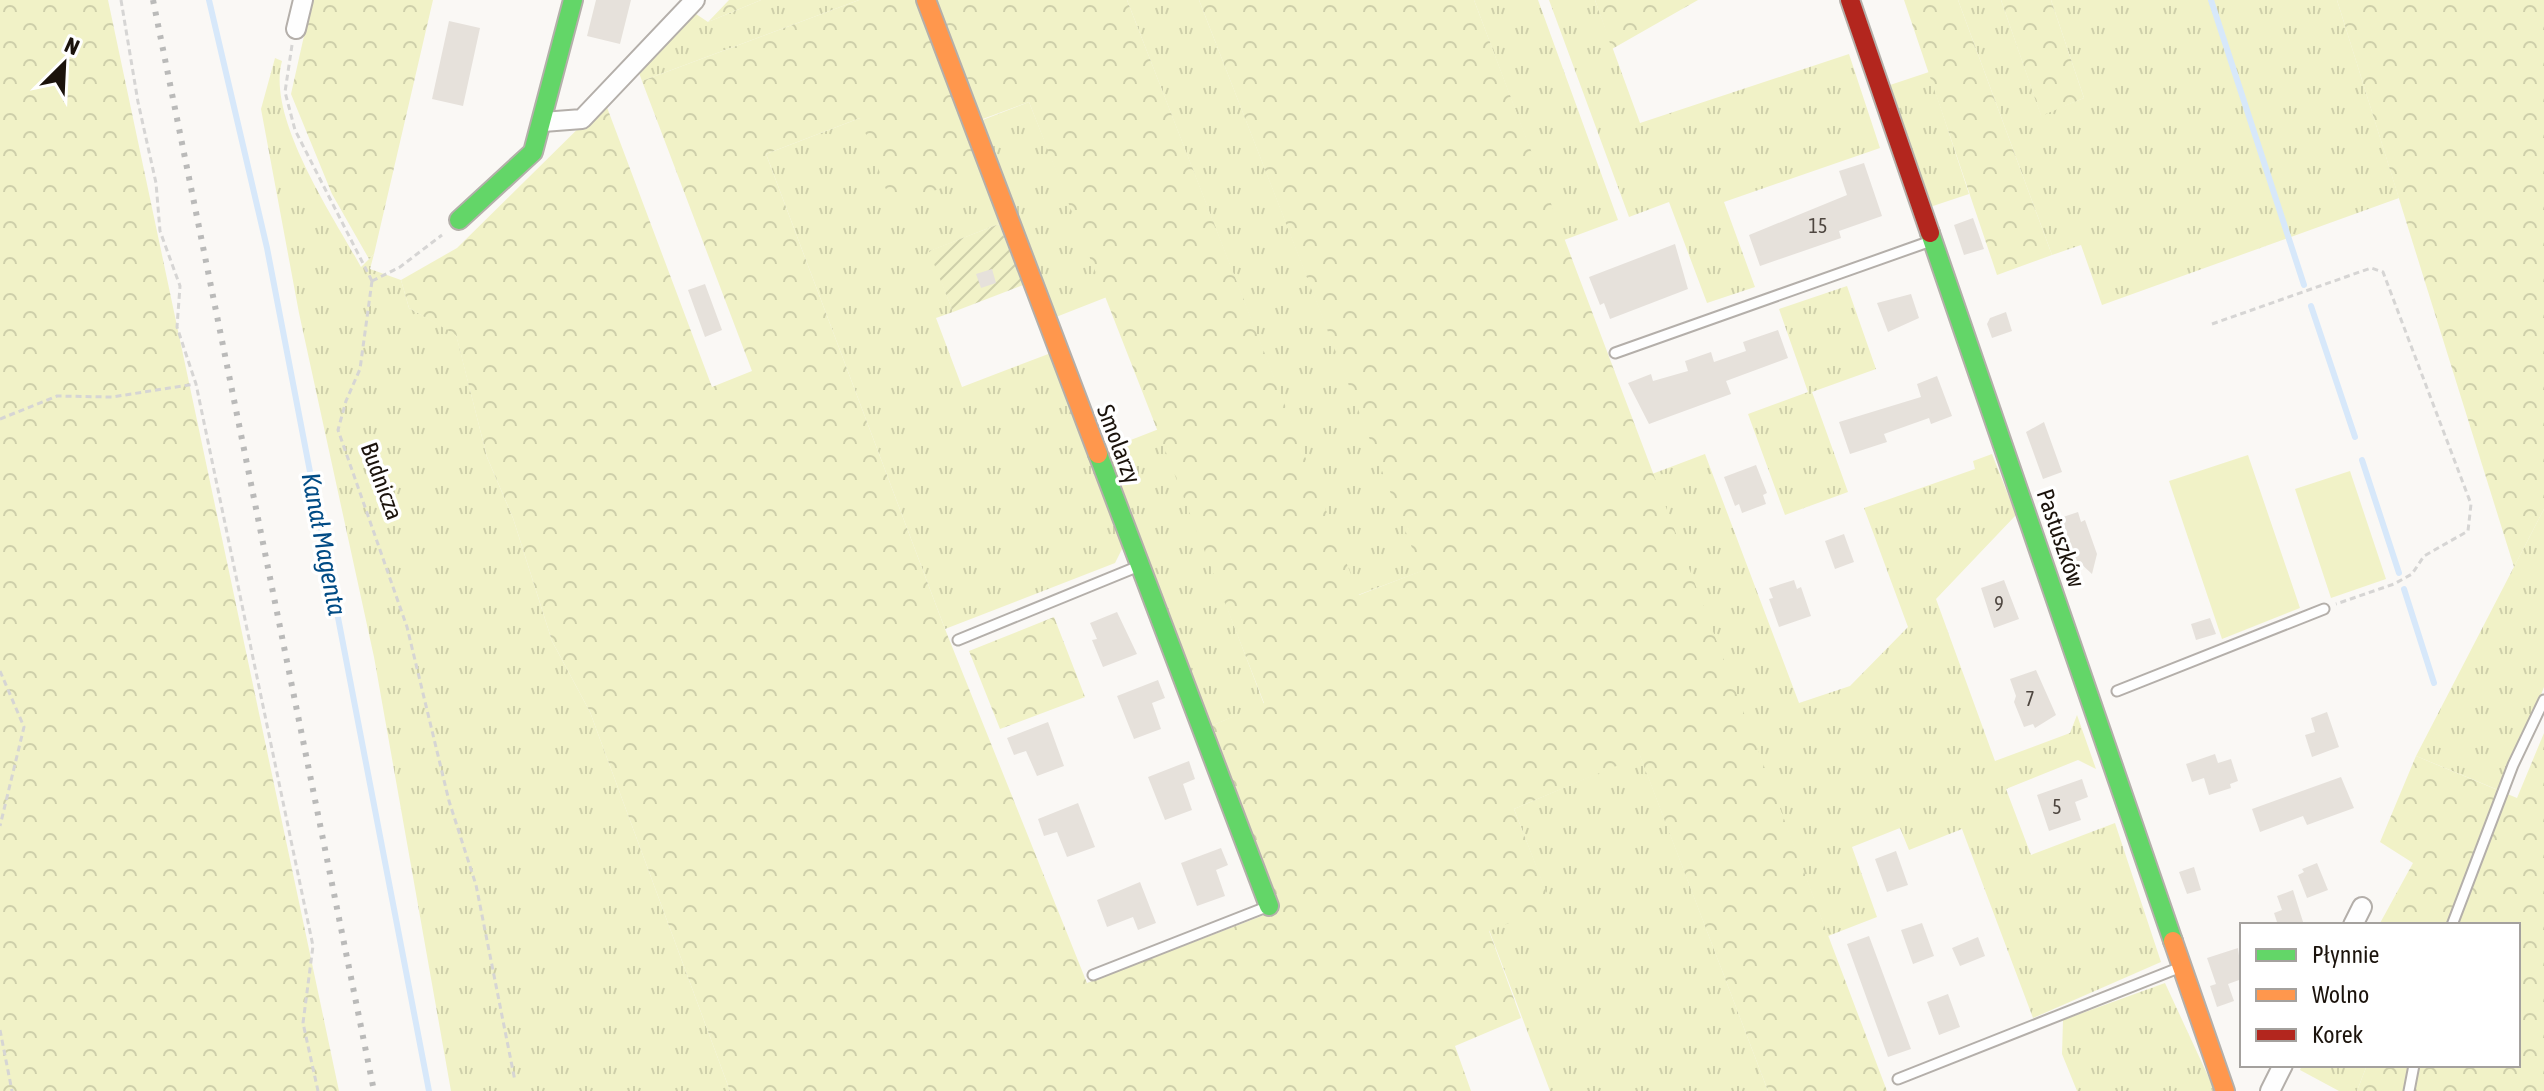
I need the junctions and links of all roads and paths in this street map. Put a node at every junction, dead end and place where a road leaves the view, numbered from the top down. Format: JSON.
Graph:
{"nodes":[{"id":1,"x":121,"y":0,"type":"edge"},
{"id":2,"x":303,"y":0,"type":"edge"},
{"id":3,"x":573,"y":0,"type":"edge"},
{"id":4,"x":695,"y":0,"type":"edge"},
{"id":5,"x":926,"y":0,"type":"edge"},
{"id":6,"x":1850,"y":0,"type":"edge"},
{"id":7,"x":296,"y":29,"type":"joint"},
{"id":8,"x":543,"y":122,"type":"junction"},
{"id":9,"x":459,"y":220,"type":"joint"},
{"id":10,"x":1934,"y":240,"type":"junction"},
{"id":11,"x":372,"y":281,"type":"junction"},
{"id":12,"x":2212,"y":324,"type":"dead end"},
{"id":13,"x":1615,"y":353,"type":"dead end"},
{"id":14,"x":196,"y":384,"type":"junction"},
{"id":15,"x":0,"y":419,"type":"edge"},
{"id":16,"x":1139,"y":566,"type":"junction"},
{"id":17,"x":2324,"y":609,"type":"joint"},
{"id":18,"x":958,"y":640,"type":"dead end"},
{"id":19,"x":0,"y":671,"type":"edge"},
{"id":20,"x":2117,"y":691,"type":"dead end"},
{"id":21,"x":2544,"y":700,"type":"edge"},
{"id":22,"x":0,"y":826,"type":"edge"},
{"id":23,"x":1269,"y":906,"type":"joint"},
{"id":24,"x":2362,"y":907,"type":"dead end"},
{"id":25,"x":2354,"y":923,"type":"edge"},
{"id":26,"x":2453,"y":923,"type":"edge"},
{"id":27,"x":2181,"y":967,"type":"junction"},
{"id":28,"x":1093,"y":975,"type":"dead end"},
{"id":29,"x":0,"y":1030,"type":"edge"},
{"id":30,"x":2282,"y":1067,"type":"edge"},
{"id":31,"x":2414,"y":1067,"type":"edge"},
{"id":32,"x":1898,"y":1079,"type":"dead end"},
{"id":33,"x":515,"y":1081,"type":"dead end"},
{"id":34,"x":12,"y":1091,"type":"edge"},
{"id":35,"x":318,"y":1091,"type":"edge"},
{"id":36,"x":2225,"y":1091,"type":"edge"},
{"id":37,"x":2270,"y":1091,"type":"edge"},
{"id":38,"x":2409,"y":1091,"type":"edge"}],
"edges":[{"from":1,"to":14,"type":"path"},
{"from":2,"to":7,"type":"street"},
{"from":3,"to":8,"type":"street"},
{"from":4,"to":8,"type":"street"},
{"from":5,"to":16,"type":"street","name":"Smolarzy"},
{"from":6,"to":10,"type":"street","name":"Pastuszków"},
{"from":7,"to":11,"type":"path"},
{"from":8,"to":9,"type":"street"},
{"from":9,"to":11,"type":"path"},
{"from":10,"to":13,"type":"lane"},
{"from":10,"to":27,"type":"street","name":"Pastuszków"},
{"from":11,"to":33,"type":"path","name":"Budnicza"},
{"from":12,"to":17,"type":"path"},
{"from":14,"to":15,"type":"path"},
{"from":14,"to":35,"type":"path"},
{"from":16,"to":18,"type":"lane"},
{"from":16,"to":23,"type":"street","name":"Smolarzy"},
{"from":17,"to":20,"type":"lane"},
{"from":19,"to":22,"type":"path"},
{"from":21,"to":26,"type":"lane"},
{"from":23,"to":28,"type":"lane"},
{"from":24,"to":25,"type":"street"},
{"from":27,"to":32,"type":"lane"},
{"from":27,"to":36,"type":"street","name":"Pastuszków"},
{"from":29,"to":34,"type":"path"},
{"from":30,"to":37,"type":"street"},
{"from":31,"to":38,"type":"lane"}]}
